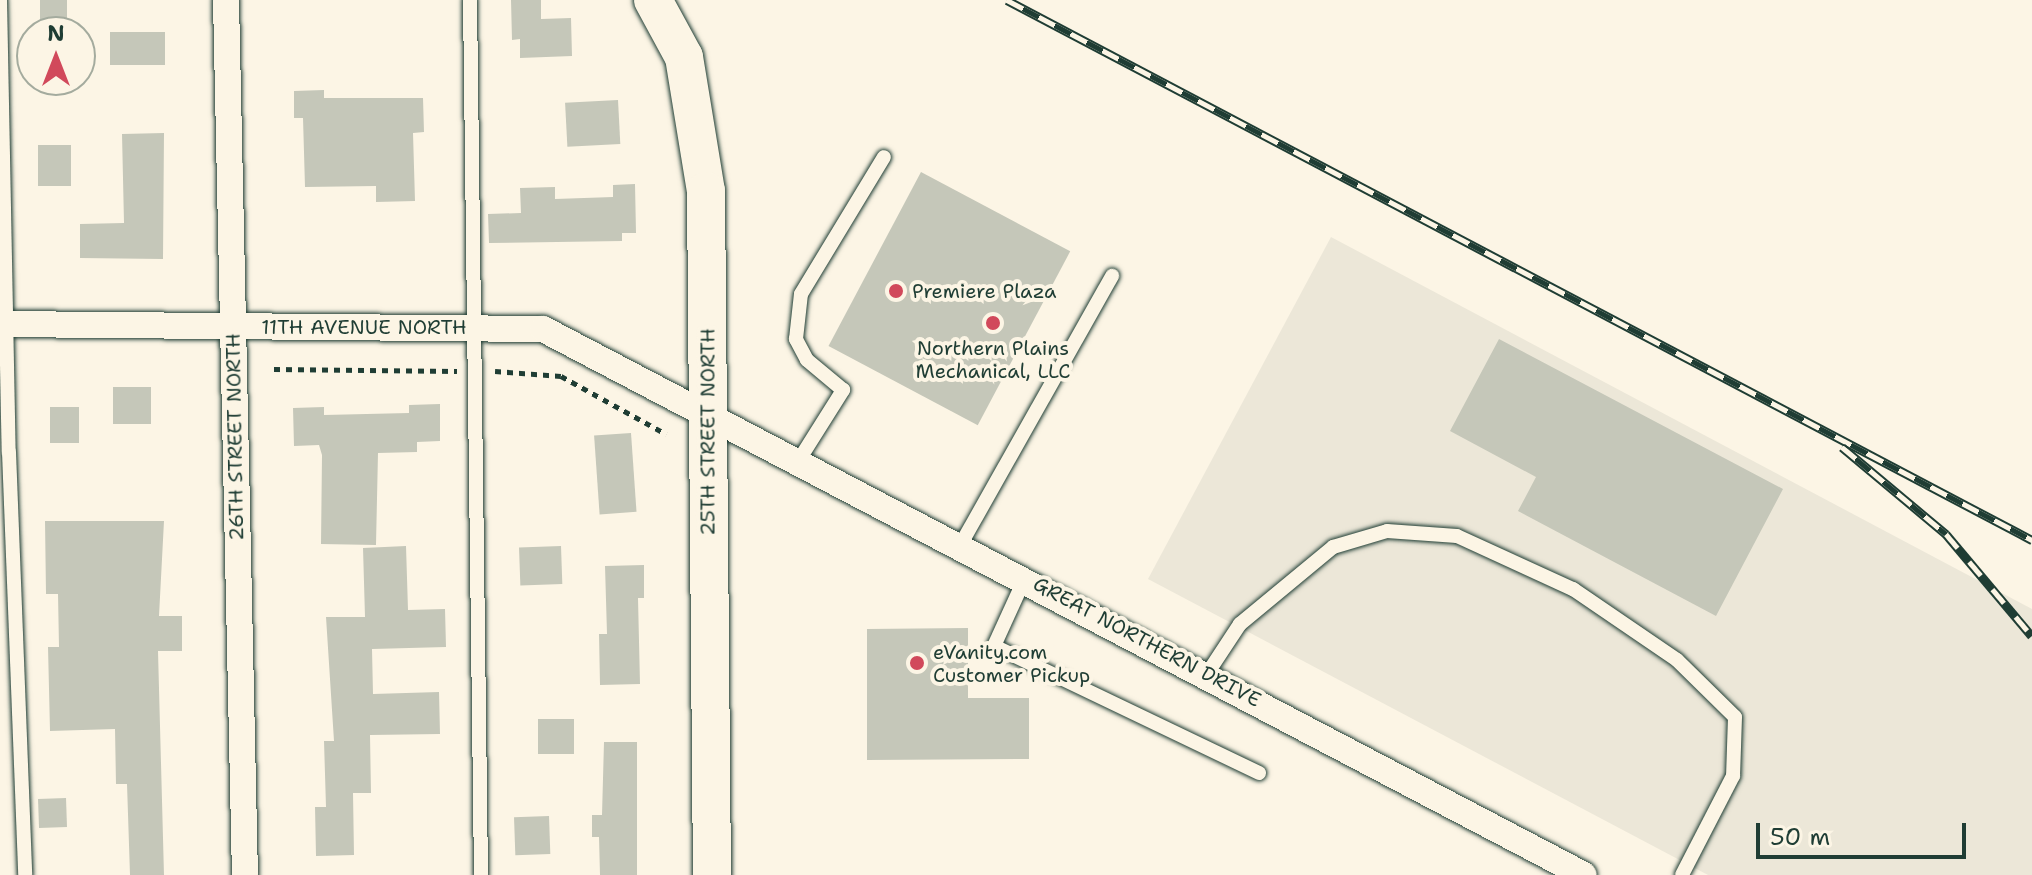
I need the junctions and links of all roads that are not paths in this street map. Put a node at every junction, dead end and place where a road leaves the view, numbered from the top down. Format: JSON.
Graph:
{"nodes":[{"id":1,"x":0,"y":0,"type":"edge"},
{"id":2,"x":226,"y":0,"type":"edge"},
{"id":3,"x":470,"y":0,"type":"edge"},
{"id":4,"x":653,"y":0,"type":"edge"},
{"id":5,"x":884,"y":157,"type":"dead end"},
{"id":6,"x":1112,"y":276,"type":"dead end"},
{"id":7,"x":3,"y":324,"type":"edge"},
{"id":8,"x":233,"y":326,"type":"junction"},
{"id":9,"x":473,"y":328,"type":"junction"},
{"id":10,"x":708,"y":414,"type":"junction"},
{"id":11,"x":799,"y":460,"type":"junction"},
{"id":12,"x":961,"y":544,"type":"junction"},
{"id":13,"x":1025,"y":578,"type":"junction"},
{"id":14,"x":1207,"y":674,"type":"junction"},
{"id":15,"x":1259,"y":773,"type":"dead end"},
{"id":16,"x":25,"y":875,"type":"edge"},
{"id":17,"x":245,"y":875,"type":"edge"},
{"id":18,"x":481,"y":875,"type":"edge"},
{"id":19,"x":712,"y":875,"type":"edge"},
{"id":20,"x":1584,"y":875,"type":"edge"},
{"id":21,"x":1682,"y":875,"type":"edge"}],
"edges":[{"from":1,"to":7,"type":"lane"},
{"from":2,"to":8,"type":"street","name":"26TH STREET NORTH"},
{"from":3,"to":9,"type":"lane"},
{"from":4,"to":10,"type":"street","name":"25TH STREET NORTH"},
{"from":5,"to":11,"type":"lane"},
{"from":6,"to":12,"type":"lane"},
{"from":7,"to":8,"type":"street","name":"11TH AVENUE NORTH"},
{"from":7,"to":16,"type":"lane"},
{"from":8,"to":9,"type":"street","name":"11TH AVENUE NORTH"},
{"from":8,"to":17,"type":"street","name":"26TH STREET NORTH"},
{"from":9,"to":10,"type":"street","name":"11TH AVENUE NORTH"},
{"from":9,"to":18,"type":"lane"},
{"from":10,"to":11,"type":"street","name":"GREAT NORTHERN DRIVE"},
{"from":10,"to":19,"type":"street","name":"25TH STREET NORTH"},
{"from":11,"to":12,"type":"street","name":"GREAT NORTHERN DRIVE"},
{"from":12,"to":13,"type":"street","name":"GREAT NORTHERN DRIVE"},
{"from":13,"to":14,"type":"street","name":"GREAT NORTHERN DRIVE"},
{"from":13,"to":15,"type":"lane"},
{"from":14,"to":20,"type":"street","name":"GREAT NORTHERN DRIVE"},
{"from":14,"to":21,"type":"lane"}]}
